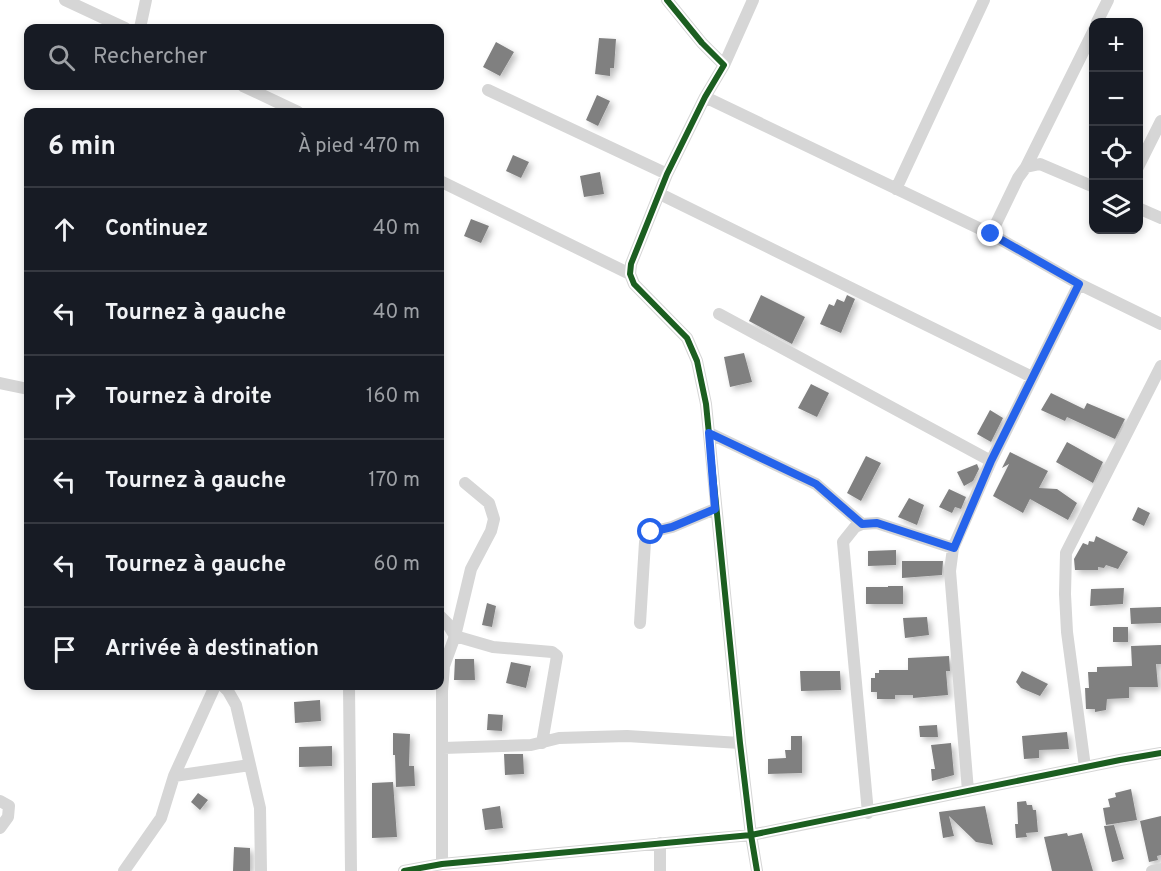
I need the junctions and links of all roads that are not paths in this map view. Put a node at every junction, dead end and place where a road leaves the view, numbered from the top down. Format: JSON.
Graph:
{"nodes":[{"id":1,"x":65,"y":0,"type":"edge"},
{"id":2,"x":147,"y":0,"type":"edge"},
{"id":3,"x":667,"y":0,"type":"edge"},
{"id":4,"x":753,"y":0,"type":"edge"},
{"id":5,"x":984,"y":0,"type":"edge"},
{"id":6,"x":1108,"y":0,"type":"edge"},
{"id":7,"x":1099,"y":18,"type":"edge"},
{"id":8,"x":116,"y":24,"type":"edge"},
{"id":9,"x":141,"y":24,"type":"edge"},
{"id":10,"x":1089,"y":40,"type":"edge"},
{"id":11,"x":724,"y":65,"type":"junction"},
{"id":12,"x":251,"y":90,"type":"edge"},
{"id":13,"x":488,"y":90,"type":"dead end"},
{"id":14,"x":705,"y":97,"type":"junction"},
{"id":15,"x":290,"y":108,"type":"edge"},
{"id":16,"x":1161,"y":121,"type":"edge"},
{"id":17,"x":1143,"y":156,"type":"edge"},
{"id":18,"x":1026,"y":167,"type":"junction"},
{"id":19,"x":667,"y":174,"type":"junction"},
{"id":20,"x":444,"y":183,"type":"edge"},
{"id":21,"x":1089,"y":185,"type":"edge"},
{"id":22,"x":896,"y":189,"type":"junction"},
{"id":23,"x":660,"y":194,"type":"junction"},
{"id":24,"x":1143,"y":210,"type":"edge"},
{"id":25,"x":1161,"y":218,"type":"edge"},
{"id":26,"x":991,"y":234,"type":"junction"},
{"id":27,"x":630,"y":274,"type":"junction"},
{"id":28,"x":1079,"y":284,"type":"junction"},
{"id":29,"x":718,"y":314,"type":"dead end"},
{"id":30,"x":1161,"y":324,"type":"edge"},
{"id":31,"x":1161,"y":366,"type":"edge"},
{"id":32,"x":1032,"y":377,"type":"junction"},
{"id":33,"x":0,"y":383,"type":"edge"},
{"id":34,"x":24,"y":388,"type":"edge"},
{"id":35,"x":709,"y":433,"type":"junction"},
{"id":36,"x":991,"y":461,"type":"junction"},
{"id":37,"x":465,"y":483,"type":"dead end"},
{"id":38,"x":715,"y":509,"type":"junction"},
{"id":39,"x":862,"y":524,"type":"junction"},
{"id":40,"x":954,"y":548,"type":"junction"},
{"id":41,"x":444,"y":619,"type":"edge"},
{"id":42,"x":640,"y":623,"type":"dead end"},
{"id":43,"x":456,"y":636,"type":"junction"},
{"id":44,"x":444,"y":666,"type":"edge"},
{"id":45,"x":213,"y":690,"type":"edge"},
{"id":46,"x":227,"y":690,"type":"edge"},
{"id":47,"x":348,"y":690,"type":"edge"},
{"id":48,"x":444,"y":690,"type":"edge"},
{"id":49,"x":542,"y":743,"type":"junction"},
{"id":50,"x":740,"y":743,"type":"junction"},
{"id":51,"x":443,"y":748,"type":"junction"},
{"id":52,"x":1161,"y":753,"type":"edge"},
{"id":53,"x":250,"y":765,"type":"junction"},
{"id":54,"x":1085,"y":767,"type":"junction"},
{"id":55,"x":174,"y":776,"type":"junction"},
{"id":56,"x":968,"y":791,"type":"junction"},
{"id":57,"x":0,"y":801,"type":"edge"},
{"id":58,"x":868,"y":813,"type":"junction"},
{"id":59,"x":0,"y":828,"type":"edge"},
{"id":60,"x":751,"y":835,"type":"junction"},
{"id":61,"x":660,"y":843,"type":"junction"},
{"id":62,"x":442,"y":864,"type":"junction"},
{"id":63,"x":1161,"y":869,"type":"edge"},
{"id":64,"x":124,"y":871,"type":"edge"},
{"id":65,"x":261,"y":871,"type":"edge"},
{"id":66,"x":351,"y":871,"type":"edge"},
{"id":67,"x":404,"y":871,"type":"edge"},
{"id":68,"x":660,"y":871,"type":"edge"},
{"id":69,"x":757,"y":871,"type":"edge"},
{"id":70,"x":1152,"y":871,"type":"edge"}],
"edges":[{"from":1,"to":8,"type":"street"},
{"from":2,"to":9,"type":"street"},
{"from":3,"to":11,"type":"street"},
{"from":4,"to":11,"type":"street"},
{"from":5,"to":22,"type":"street"},
{"from":6,"to":7,"type":"street"},
{"from":10,"to":18,"type":"street"},
{"from":11,"to":14,"type":"street"},
{"from":12,"to":15,"type":"street"},
{"from":13,"to":19,"type":"street"},
{"from":14,"to":19,"type":"street"},
{"from":14,"to":22,"type":"street"},
{"from":16,"to":17,"type":"street"},
{"from":18,"to":21,"type":"street"},
{"from":18,"to":26,"type":"street"},
{"from":19,"to":23,"type":"street"},
{"from":20,"to":27,"type":"street"},
{"from":22,"to":26,"type":"street"},
{"from":23,"to":27,"type":"street"},
{"from":23,"to":32,"type":"street"},
{"from":24,"to":25,"type":"street"},
{"from":26,"to":28,"type":"street"},
{"from":27,"to":35,"type":"street"},
{"from":28,"to":30,"type":"street"},
{"from":28,"to":32,"type":"street"},
{"from":29,"to":36,"type":"street"},
{"from":31,"to":54,"type":"street"},
{"from":32,"to":36,"type":"street"},
{"from":33,"to":34,"type":"street"},
{"from":35,"to":38,"type":"street"},
{"from":35,"to":39,"type":"street"},
{"from":36,"to":40,"type":"street"},
{"from":37,"to":43,"type":"street"},
{"from":38,"to":42,"type":"street"},
{"from":38,"to":50,"type":"street"},
{"from":39,"to":40,"type":"street"},
{"from":39,"to":58,"type":"street"},
{"from":40,"to":56,"type":"street"},
{"from":41,"to":43,"type":"street"},
{"from":43,"to":44,"type":"street"},
{"from":43,"to":49,"type":"street"},
{"from":45,"to":55,"type":"street"},
{"from":46,"to":53,"type":"street"},
{"from":47,"to":66,"type":"street"},
{"from":48,"to":51,"type":"street"},
{"from":49,"to":50,"type":"street"},
{"from":49,"to":51,"type":"street"},
{"from":50,"to":60,"type":"street"},
{"from":51,"to":62,"type":"street"},
{"from":52,"to":54,"type":"street"},
{"from":53,"to":55,"type":"street"},
{"from":53,"to":65,"type":"street"},
{"from":54,"to":56,"type":"street"},
{"from":55,"to":64,"type":"street"},
{"from":56,"to":58,"type":"street"},
{"from":57,"to":59,"type":"street"},
{"from":58,"to":60,"type":"street"},
{"from":60,"to":61,"type":"street"},
{"from":60,"to":69,"type":"street"},
{"from":61,"to":62,"type":"street"},
{"from":61,"to":68,"type":"street"},
{"from":62,"to":67,"type":"street"},
{"from":63,"to":70,"type":"street"}]}
